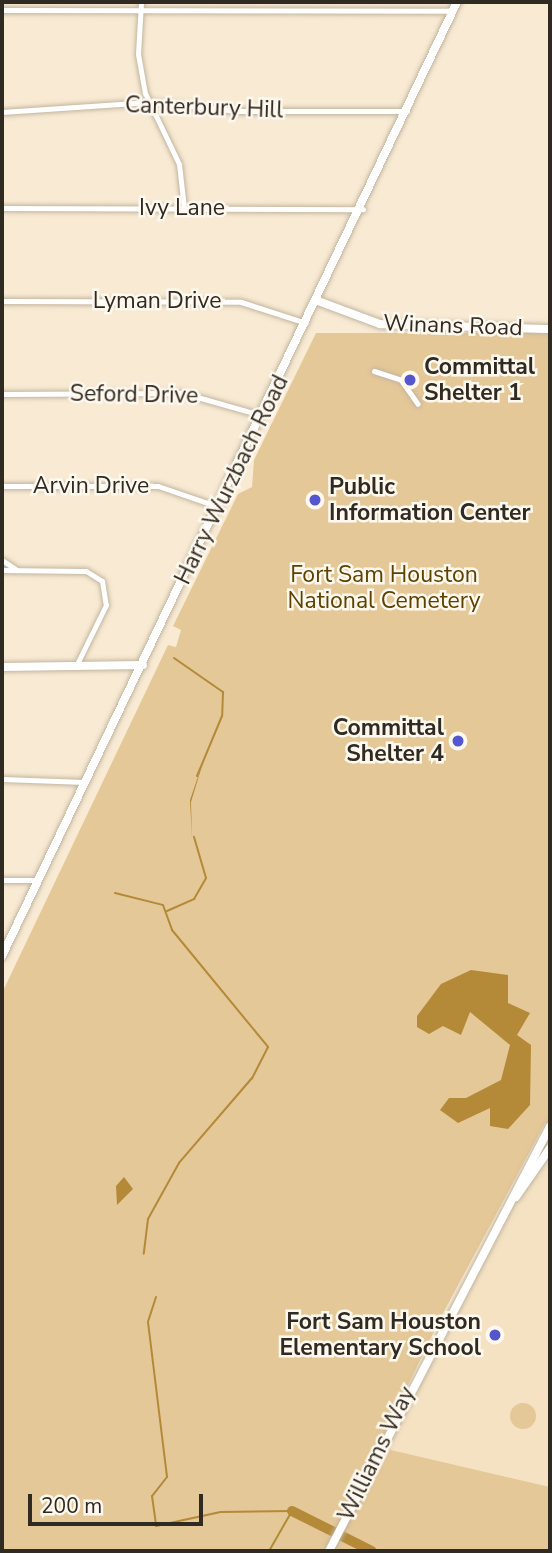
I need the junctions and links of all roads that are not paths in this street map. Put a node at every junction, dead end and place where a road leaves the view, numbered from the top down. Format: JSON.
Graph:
{"nodes":[{"id":1,"x":141,"y":2,"type":"edge"},
{"id":2,"x":455,"y":6,"type":"edge"},
{"id":3,"x":2,"y":10,"type":"edge"},
{"id":4,"x":140,"y":10,"type":"junction"},
{"id":5,"x":150,"y":102,"type":"junction"},
{"id":6,"x":407,"y":111,"type":"junction"},
{"id":7,"x":2,"y":112,"type":"edge"},
{"id":8,"x":2,"y":208,"type":"edge"},
{"id":9,"x":184,"y":208,"type":"junction"},
{"id":10,"x":363,"y":209,"type":"junction"},
{"id":11,"x":2,"y":301,"type":"edge"},
{"id":12,"x":318,"y":301,"type":"junction"},
{"id":13,"x":308,"y":323,"type":"junction"},
{"id":14,"x":550,"y":329,"type":"edge"},
{"id":15,"x":374,"y":371,"type":"dead end"},
{"id":16,"x":2,"y":394,"type":"edge"},
{"id":17,"x":418,"y":404,"type":"dead end"},
{"id":18,"x":264,"y":415,"type":"junction"},
{"id":19,"x":2,"y":486,"type":"edge"},
{"id":20,"x":219,"y":507,"type":"junction"},
{"id":21,"x":2,"y":559,"type":"edge"},
{"id":22,"x":2,"y":569,"type":"edge"},
{"id":23,"x":17,"y":569,"type":"junction"},
{"id":24,"x":143,"y":665,"type":"junction"},
{"id":25,"x":2,"y":667,"type":"edge"},
{"id":26,"x":76,"y":667,"type":"junction"},
{"id":27,"x":2,"y":779,"type":"edge"},
{"id":28,"x":85,"y":782,"type":"junction"},
{"id":29,"x":2,"y":880,"type":"edge"},
{"id":30,"x":38,"y":880,"type":"junction"},
{"id":31,"x":2,"y":956,"type":"edge"},
{"id":32,"x":550,"y":1126,"type":"edge"},
{"id":33,"x":548,"y":1136,"type":"edge"},
{"id":34,"x":550,"y":1148,"type":"edge"},
{"id":35,"x":504,"y":1209,"type":"junction"},
{"id":36,"x":329,"y":1551,"type":"edge"}],
"edges":[{"from":1,"to":4,"type":"street"},
{"from":2,"to":4,"type":"street"},
{"from":2,"to":6,"type":"main road","name":"Harry Wurzbach Road"},
{"from":3,"to":4,"type":"street"},
{"from":4,"to":5,"type":"street"},
{"from":5,"to":6,"type":"street","name":"Canterbury Hill"},
{"from":5,"to":7,"type":"street","name":"Canterbury Hill"},
{"from":5,"to":9,"type":"street"},
{"from":6,"to":10,"type":"main road","name":"Harry Wurzbach Road"},
{"from":8,"to":9,"type":"street","name":"Ivy Lane"},
{"from":9,"to":10,"type":"street","name":"Ivy Lane"},
{"from":10,"to":12,"type":"main road","name":"Harry Wurzbach Road"},
{"from":11,"to":13,"type":"street","name":"Lyman Drive"},
{"from":12,"to":13,"type":"main road","name":"Harry Wurzbach Road"},
{"from":12,"to":14,"type":"main road","name":"Winans Road"},
{"from":13,"to":18,"type":"main road","name":"Harry Wurzbach Road"},
{"from":15,"to":17,"type":"street"},
{"from":16,"to":18,"type":"street","name":"Seford Drive"},
{"from":18,"to":20,"type":"main road","name":"Harry Wurzbach Road"},
{"from":19,"to":20,"type":"street","name":"Arvin Drive"},
{"from":20,"to":24,"type":"main road","name":"Harry Wurzbach Road"},
{"from":21,"to":23,"type":"street"},
{"from":22,"to":23,"type":"street"},
{"from":23,"to":26,"type":"street"},
{"from":24,"to":26,"type":"main road"},
{"from":24,"to":28,"type":"main road","name":"Harry Wurzbach Road"},
{"from":25,"to":26,"type":"main road"},
{"from":27,"to":28,"type":"street"},
{"from":28,"to":30,"type":"main road","name":"Harry Wurzbach Road"},
{"from":29,"to":30,"type":"street"},
{"from":30,"to":31,"type":"main road","name":"Harry Wurzbach Road"},
{"from":32,"to":33,"type":"main road","name":"Williams Way"},
{"from":33,"to":35,"type":"main road","name":"Williams Way"},
{"from":34,"to":35,"type":"main road"},
{"from":35,"to":36,"type":"main road","name":"Williams Way"}]}
